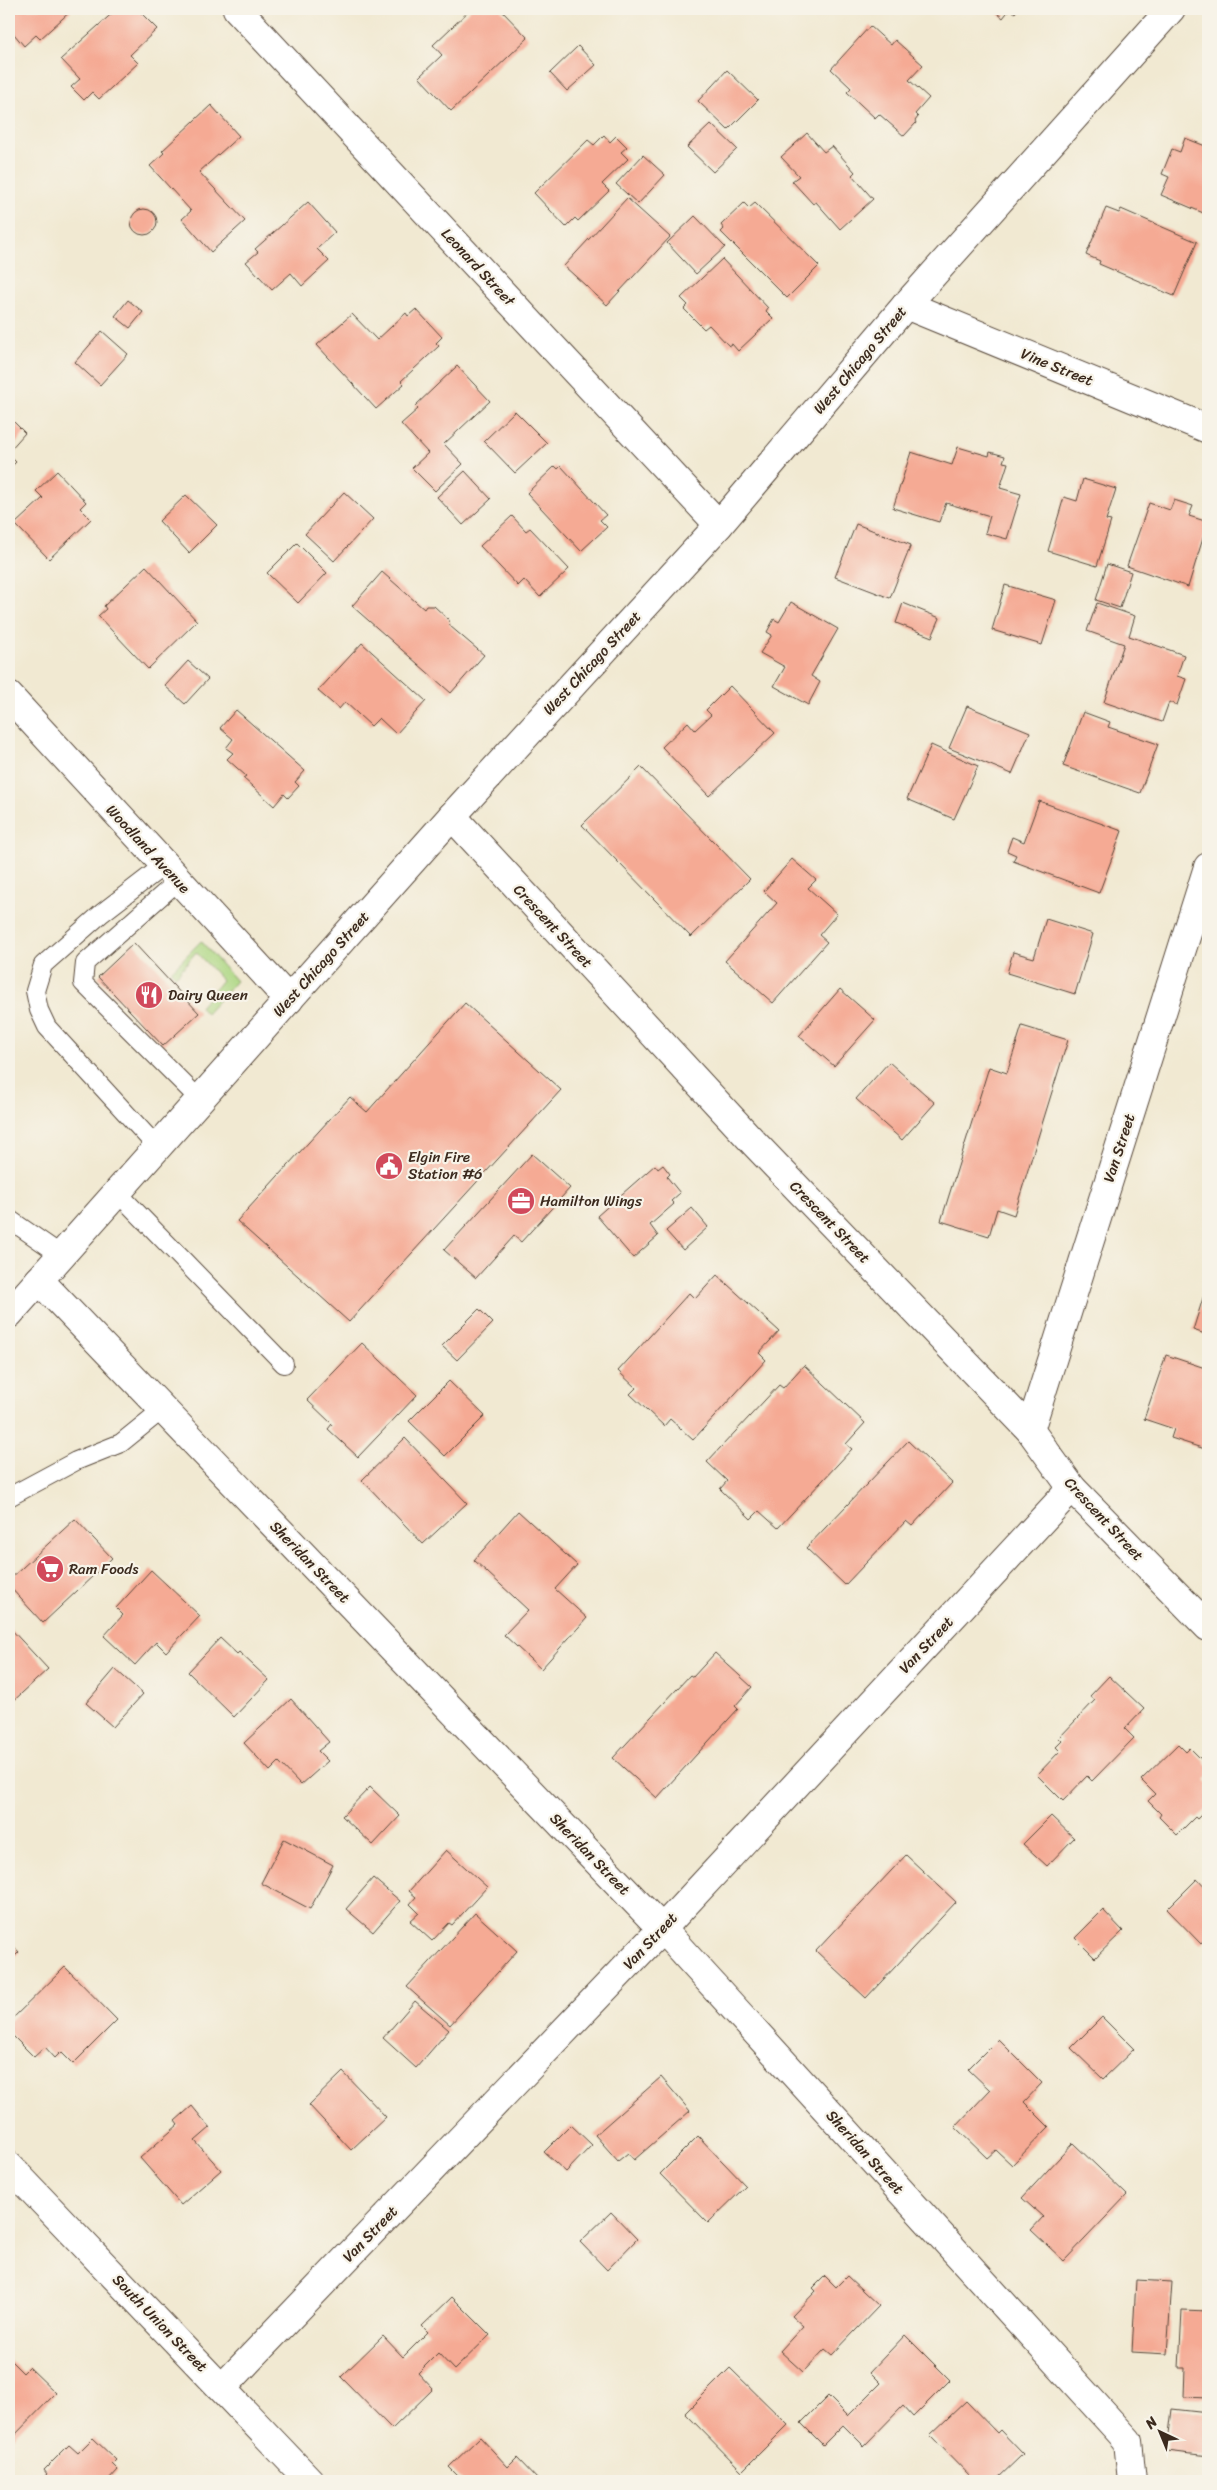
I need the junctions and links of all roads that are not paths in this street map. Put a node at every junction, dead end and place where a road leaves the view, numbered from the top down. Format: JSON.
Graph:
{"nodes":[{"id":1,"x":237,"y":9,"type":"edge"},
{"id":2,"x":1171,"y":9,"type":"edge"},
{"id":3,"x":906,"y":305,"type":"junction"},
{"id":4,"x":1208,"y":429,"type":"edge"},
{"id":5,"x":719,"y":525,"type":"junction"},
{"id":6,"x":9,"y":696,"type":"edge"},
{"id":7,"x":452,"y":816,"type":"junction"},
{"id":8,"x":1208,"y":867,"type":"edge"},
{"id":9,"x":171,"y":874,"type":"junction"},
{"id":10,"x":288,"y":1000,"type":"junction"},
{"id":11,"x":200,"y":1099,"type":"junction"},
{"id":12,"x":158,"y":1147,"type":"junction"},
{"id":13,"x":117,"y":1192,"type":"junction"},
{"id":14,"x":9,"y":1219,"type":"edge"},
{"id":15,"x":61,"y":1255,"type":"junction"},
{"id":16,"x":39,"y":1280,"type":"junction"},
{"id":17,"x":9,"y":1314,"type":"edge"},
{"id":18,"x":284,"y":1364,"type":"dead end"},
{"id":19,"x":162,"y":1409,"type":"junction"},
{"id":20,"x":1030,"y":1430,"type":"junction"},
{"id":21,"x":1072,"y":1488,"type":"junction"},
{"id":22,"x":9,"y":1497,"type":"edge"},
{"id":23,"x":1208,"y":1627,"type":"edge"},
{"id":24,"x":662,"y":1929,"type":"junction"},
{"id":25,"x":9,"y":2166,"type":"edge"},
{"id":26,"x":222,"y":2388,"type":"junction"},
{"id":27,"x":310,"y":2481,"type":"edge"},
{"id":28,"x":1132,"y":2481,"type":"edge"}],
"edges":[{"from":1,"to":5,"type":"street","name":"Leonard Street"},
{"from":2,"to":3,"type":"street","name":"West Chicago Street"},
{"from":3,"to":4,"type":"street","name":"Vine Street"},
{"from":3,"to":5,"type":"street","name":"West Chicago Street"},
{"from":5,"to":7,"type":"street","name":"West Chicago Street"},
{"from":6,"to":9,"type":"street","name":"Woodland Avenue"},
{"from":7,"to":10,"type":"street","name":"West Chicago Street"},
{"from":7,"to":20,"type":"street","name":"Crescent Street"},
{"from":8,"to":20,"type":"street","name":"Van Street"},
{"from":9,"to":10,"type":"street","name":"Woodland Avenue"},
{"from":9,"to":11,"type":"lane"},
{"from":9,"to":12,"type":"lane"},
{"from":10,"to":11,"type":"street","name":"West Chicago Street"},
{"from":11,"to":12,"type":"street","name":"West Chicago Street"},
{"from":12,"to":13,"type":"street","name":"West Chicago Street"},
{"from":13,"to":15,"type":"street","name":"West Chicago Street"},
{"from":13,"to":18,"type":"lane"},
{"from":14,"to":15,"type":"lane"},
{"from":15,"to":16,"type":"street","name":"West Chicago Street"},
{"from":16,"to":17,"type":"street","name":"West Chicago Street"},
{"from":16,"to":19,"type":"street","name":"Sheridan Street"},
{"from":19,"to":22,"type":"lane"},
{"from":19,"to":24,"type":"street","name":"Sheridan Street"},
{"from":20,"to":21,"type":"street","name":"Crescent Street"},
{"from":21,"to":23,"type":"street","name":"Crescent Street"},
{"from":21,"to":24,"type":"street","name":"Van Street"},
{"from":24,"to":26,"type":"street","name":"Van Street"},
{"from":24,"to":28,"type":"street","name":"Sheridan Street"},
{"from":25,"to":26,"type":"street","name":"South Union Street"},
{"from":26,"to":27,"type":"street","name":"South Union Street"}]}
